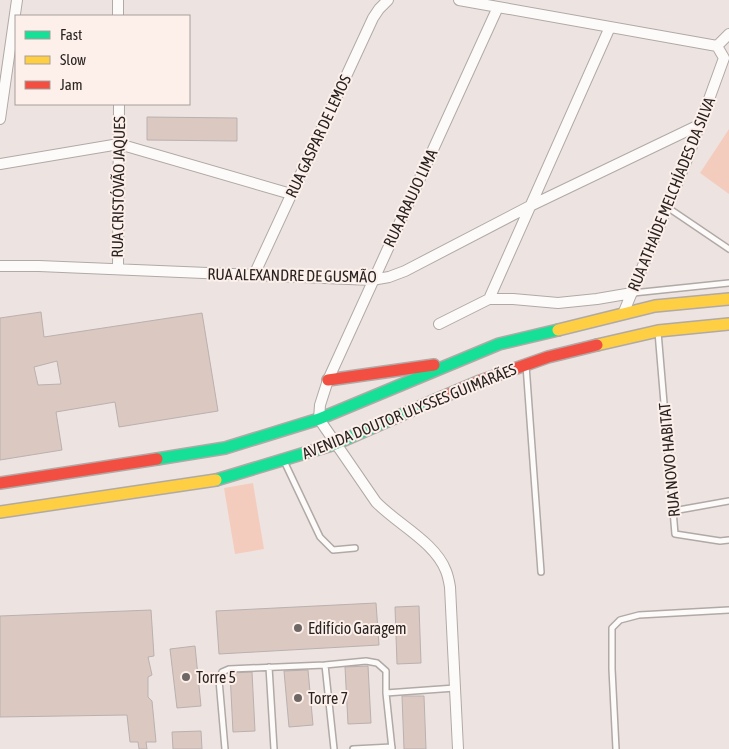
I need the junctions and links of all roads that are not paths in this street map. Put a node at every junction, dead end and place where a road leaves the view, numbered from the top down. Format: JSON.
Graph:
{"nodes":[{"id":1,"x":17,"y":0,"type":"edge"},
{"id":2,"x":118,"y":0,"type":"edge"},
{"id":3,"x":388,"y":0,"type":"edge"},
{"id":4,"x":458,"y":0,"type":"edge"},
{"id":5,"x":498,"y":7,"type":"junction"},
{"id":6,"x":118,"y":15,"type":"edge"},
{"id":7,"x":610,"y":27,"type":"junction"},
{"id":8,"x":729,"y":34,"type":"edge"},
{"id":9,"x":717,"y":46,"type":"junction"},
{"id":10,"x":726,"y":56,"type":"edge"},
{"id":11,"x":119,"y":105,"type":"edge"},
{"id":12,"x":0,"y":119,"type":"edge"},
{"id":13,"x":699,"y":125,"type":"junction"},
{"id":14,"x":120,"y":144,"type":"junction"},
{"id":15,"x":0,"y":164,"type":"edge"},
{"id":16,"x":291,"y":194,"type":"junction"},
{"id":17,"x":530,"y":206,"type":"junction"},
{"id":18,"x":667,"y":206,"type":"junction"},
{"id":19,"x":729,"y":249,"type":"edge"},
{"id":20,"x":0,"y":266,"type":"edge"},
{"id":21,"x":118,"y":269,"type":"junction"},
{"id":22,"x":254,"y":275,"type":"junction"},
{"id":23,"x":372,"y":280,"type":"junction"},
{"id":24,"x":729,"y":282,"type":"edge"},
{"id":25,"x":632,"y":293,"type":"junction"},
{"id":26,"x":489,"y":298,"type":"junction"},
{"id":27,"x":729,"y":299,"type":"edge"},
{"id":28,"x":623,"y":314,"type":"junction"},
{"id":29,"x":440,"y":324,"type":"dead end"},
{"id":30,"x":729,"y":324,"type":"edge"},
{"id":31,"x":658,"y":331,"type":"junction"},
{"id":32,"x":454,"y":362,"type":"junction"},
{"id":33,"x":526,"y":364,"type":"junction"},
{"id":34,"x":328,"y":380,"type":"junction"},
{"id":35,"x":319,"y":419,"type":"junction"},
{"id":36,"x":335,"y":444,"type":"junction"},
{"id":37,"x":283,"y":460,"type":"junction"},
{"id":38,"x":0,"y":483,"type":"edge"},
{"id":39,"x":729,"y":501,"type":"edge"},
{"id":40,"x":673,"y":511,"type":"junction"},
{"id":41,"x":0,"y":512,"type":"edge"},
{"id":42,"x":729,"y":540,"type":"edge"},
{"id":43,"x":355,"y":548,"type":"dead end"},
{"id":44,"x":541,"y":572,"type":"dead end"},
{"id":45,"x":729,"y":610,"type":"edge"},
{"id":46,"x":325,"y":665,"type":"junction"},
{"id":47,"x":269,"y":667,"type":"junction"},
{"id":48,"x":455,"y":688,"type":"junction"},
{"id":49,"x":386,"y":693,"type":"junction"},
{"id":50,"x":392,"y":748,"type":"edge"},
{"id":51,"x":225,"y":749,"type":"edge"},
{"id":52,"x":274,"y":749,"type":"edge"},
{"id":53,"x":334,"y":749,"type":"edge"},
{"id":54,"x":353,"y":749,"type":"edge"},
{"id":55,"x":458,"y":749,"type":"edge"},
{"id":56,"x":616,"y":749,"type":"edge"}],
"edges":[{"from":1,"to":12,"type":"street"},
{"from":2,"to":6,"type":"street"},
{"from":3,"to":16,"type":"street","name":"RUA GASPAR DE LEMOS"},
{"from":4,"to":5,"type":"street"},
{"from":5,"to":7,"type":"street"},
{"from":5,"to":23,"type":"street","name":"RUA ARAUJO LIMA"},
{"from":7,"to":9,"type":"street"},
{"from":7,"to":17,"type":"street"},
{"from":8,"to":9,"type":"street"},
{"from":9,"to":10,"type":"street","name":"RUA ATHAÍDE MELCHÍADES DA SILVA"},
{"from":10,"to":13,"type":"street","name":"RUA ATHAÍDE MELCHÍADES DA SILVA"},
{"from":11,"to":14,"type":"street","name":"RUA CRISTÓVÃO JAQUES"},
{"from":13,"to":17,"type":"street","name":"RUA ALEXANDRE DE GUSMÃO"},
{"from":13,"to":18,"type":"street","name":"RUA ATHAÍDE MELCHÍADES DA SILVA"},
{"from":14,"to":15,"type":"street"},
{"from":14,"to":16,"type":"street"},
{"from":14,"to":21,"type":"street","name":"RUA CRISTÓVÃO JAQUES"},
{"from":16,"to":22,"type":"street","name":"RUA GASPAR DE LEMOS"},
{"from":17,"to":23,"type":"street","name":"RUA ALEXANDRE DE GUSMÃO"},
{"from":17,"to":26,"type":"street"},
{"from":18,"to":19,"type":"lane"},
{"from":18,"to":25,"type":"street","name":"RUA ATHAÍDE MELCHÍADES DA SILVA"},
{"from":20,"to":21,"type":"street","name":"RUA ALEXANDRE DE GUSMÃO"},
{"from":21,"to":22,"type":"street","name":"RUA ALEXANDRE DE GUSMÃO"},
{"from":22,"to":23,"type":"street","name":"RUA ALEXANDRE DE GUSMÃO"},
{"from":23,"to":34,"type":"street","name":"RUA ARAUJO LIMA"},
{"from":24,"to":25,"type":"lane"},
{"from":25,"to":26,"type":"street"},
{"from":25,"to":28,"type":"street","name":"RUA ATHAÍDE MELCHÍADES DA SILVA"},
{"from":26,"to":29,"type":"street"},
{"from":27,"to":28,"type":"main road","name":"AVENIDA DOUTOR ULYSSES GUIMARÃES"},
{"from":28,"to":32,"type":"main road","name":"AVENIDA DOUTOR ULYSSES GUIMARÃES"},
{"from":30,"to":31,"type":"main road","name":"AVENIDA DOUTOR ULYSSES GUIMARÃES"},
{"from":31,"to":33,"type":"main road","name":"AVENIDA DOUTOR ULYSSES GUIMARÃES"},
{"from":31,"to":40,"type":"lane","name":"RUA NOVO HABITAT"},
{"from":32,"to":34,"type":"main road"},
{"from":32,"to":35,"type":"main road","name":"AVENIDA DOUTOR ULYSSES GUIMARÃES"},
{"from":33,"to":36,"type":"main road","name":"AVENIDA DOUTOR ULYSSES GUIMARÃES"},
{"from":33,"to":44,"type":"lane"},
{"from":34,"to":35,"type":"street","name":"RUA ARAUJO LIMA"},
{"from":35,"to":36,"type":"street"},
{"from":35,"to":38,"type":"main road","name":"AVENIDA DOUTOR ULYSSES GUIMARÃES"},
{"from":36,"to":37,"type":"main road","name":"AVENIDA DOUTOR ULYSSES GUIMARÃES"},
{"from":36,"to":48,"type":"street"},
{"from":37,"to":41,"type":"main road","name":"AVENIDA DOUTOR ULYSSES GUIMARÃES"},
{"from":37,"to":43,"type":"lane"},
{"from":39,"to":40,"type":"lane"},
{"from":40,"to":42,"type":"lane","name":"RUA NOVO HABITAT"},
{"from":45,"to":56,"type":"lane"},
{"from":46,"to":47,"type":"lane"},
{"from":46,"to":49,"type":"lane"},
{"from":46,"to":53,"type":"lane"},
{"from":47,"to":51,"type":"lane"},
{"from":47,"to":52,"type":"lane"},
{"from":48,"to":49,"type":"lane"},
{"from":48,"to":55,"type":"street"},
{"from":49,"to":50,"type":"lane"},
{"from":50,"to":54,"type":"lane"}]}
